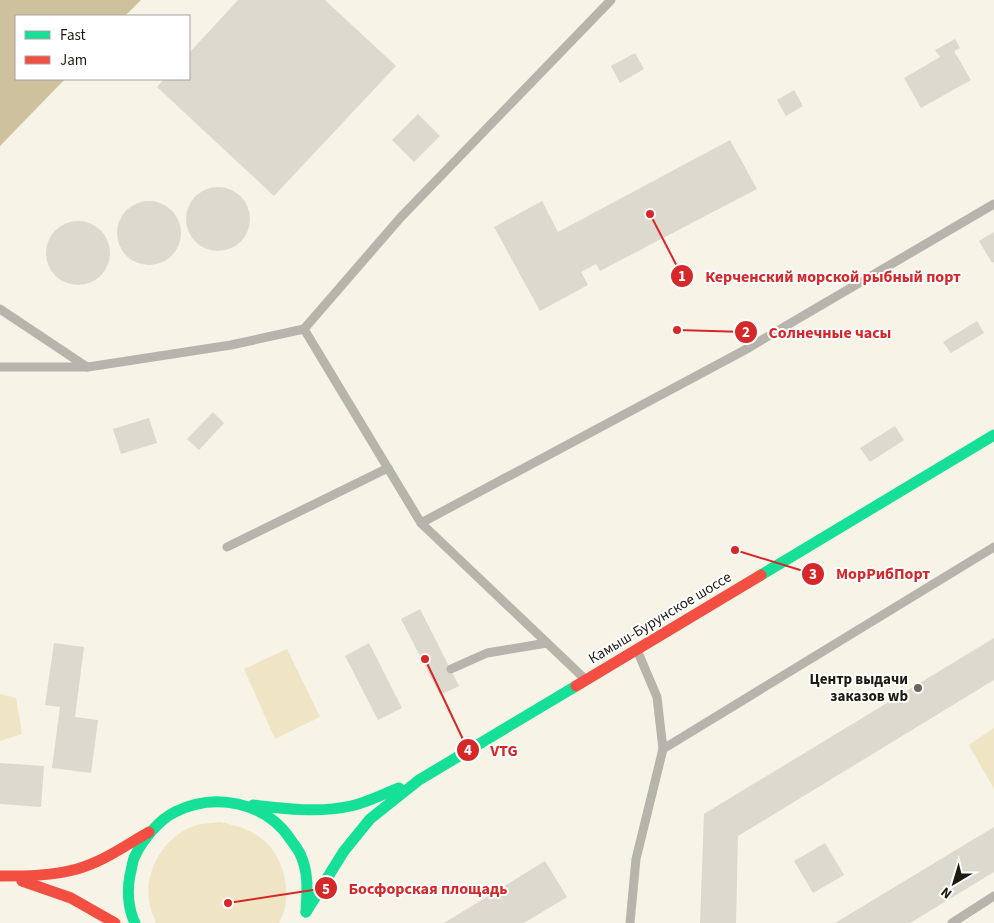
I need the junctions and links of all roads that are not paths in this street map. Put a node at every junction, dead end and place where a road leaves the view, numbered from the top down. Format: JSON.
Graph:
{"nodes":[{"id":1,"x":611,"y":0,"type":"edge"},
{"id":2,"x":994,"y":204,"type":"edge"},
{"id":3,"x":0,"y":309,"type":"edge"},
{"id":4,"x":304,"y":328,"type":"junction"},
{"id":5,"x":0,"y":367,"type":"edge"},
{"id":6,"x":88,"y":367,"type":"junction"},
{"id":7,"x":994,"y":435,"type":"edge"},
{"id":8,"x":388,"y":468,"type":"junction"},
{"id":9,"x":421,"y":523,"type":"junction"},
{"id":10,"x":994,"y":547,"type":"edge"},
{"id":11,"x":227,"y":548,"type":"dead end"},
{"id":12,"x":547,"y":643,"type":"junction"},
{"id":13,"x":637,"y":650,"type":"junction"},
{"id":14,"x":451,"y":669,"type":"dead end"},
{"id":15,"x":586,"y":680,"type":"junction"},
{"id":16,"x":663,"y":749,"type":"junction"},
{"id":17,"x":419,"y":780,"type":"junction"},
{"id":18,"x":237,"y":803,"type":"junction"},
{"id":19,"x":150,"y":832,"type":"junction"},
{"id":20,"x":1,"y":876,"type":"edge"},
{"id":21,"x":994,"y":896,"type":"edge"},
{"id":22,"x":304,"y":918,"type":"edge"},
{"id":23,"x":115,"y":923,"type":"edge"},
{"id":24,"x":134,"y":923,"type":"edge"},
{"id":25,"x":630,"y":923,"type":"edge"},
{"id":26,"x":952,"y":923,"type":"edge"}],
"edges":[{"from":1,"to":4,"type":"lane"},
{"from":2,"to":9,"type":"lane"},
{"from":3,"to":6,"type":"lane"},
{"from":4,"to":6,"type":"lane"},
{"from":4,"to":8,"type":"lane"},
{"from":5,"to":6,"type":"lane"},
{"from":7,"to":13,"type":"main road","name":"Камыш-Бурунское шоссе"},
{"from":8,"to":9,"type":"lane"},
{"from":8,"to":11,"type":"lane"},
{"from":9,"to":12,"type":"lane"},
{"from":10,"to":16,"type":"lane"},
{"from":12,"to":14,"type":"lane"},
{"from":12,"to":15,"type":"lane"},
{"from":13,"to":15,"type":"main road","name":"Камыш-Бурунское шоссе"},
{"from":13,"to":16,"type":"lane"},
{"from":15,"to":17,"type":"main road","name":"Камыш-Бурунское шоссе"},
{"from":16,"to":25,"type":"lane"},
{"from":17,"to":18,"type":"main road"},
{"from":17,"to":22,"type":"main road"},
{"from":18,"to":19,"type":"main road"},
{"from":18,"to":22,"type":"main road"},
{"from":19,"to":20,"type":"main road"},
{"from":19,"to":24,"type":"main road"},
{"from":20,"to":23,"type":"main road"},
{"from":21,"to":26,"type":"lane"}]}
